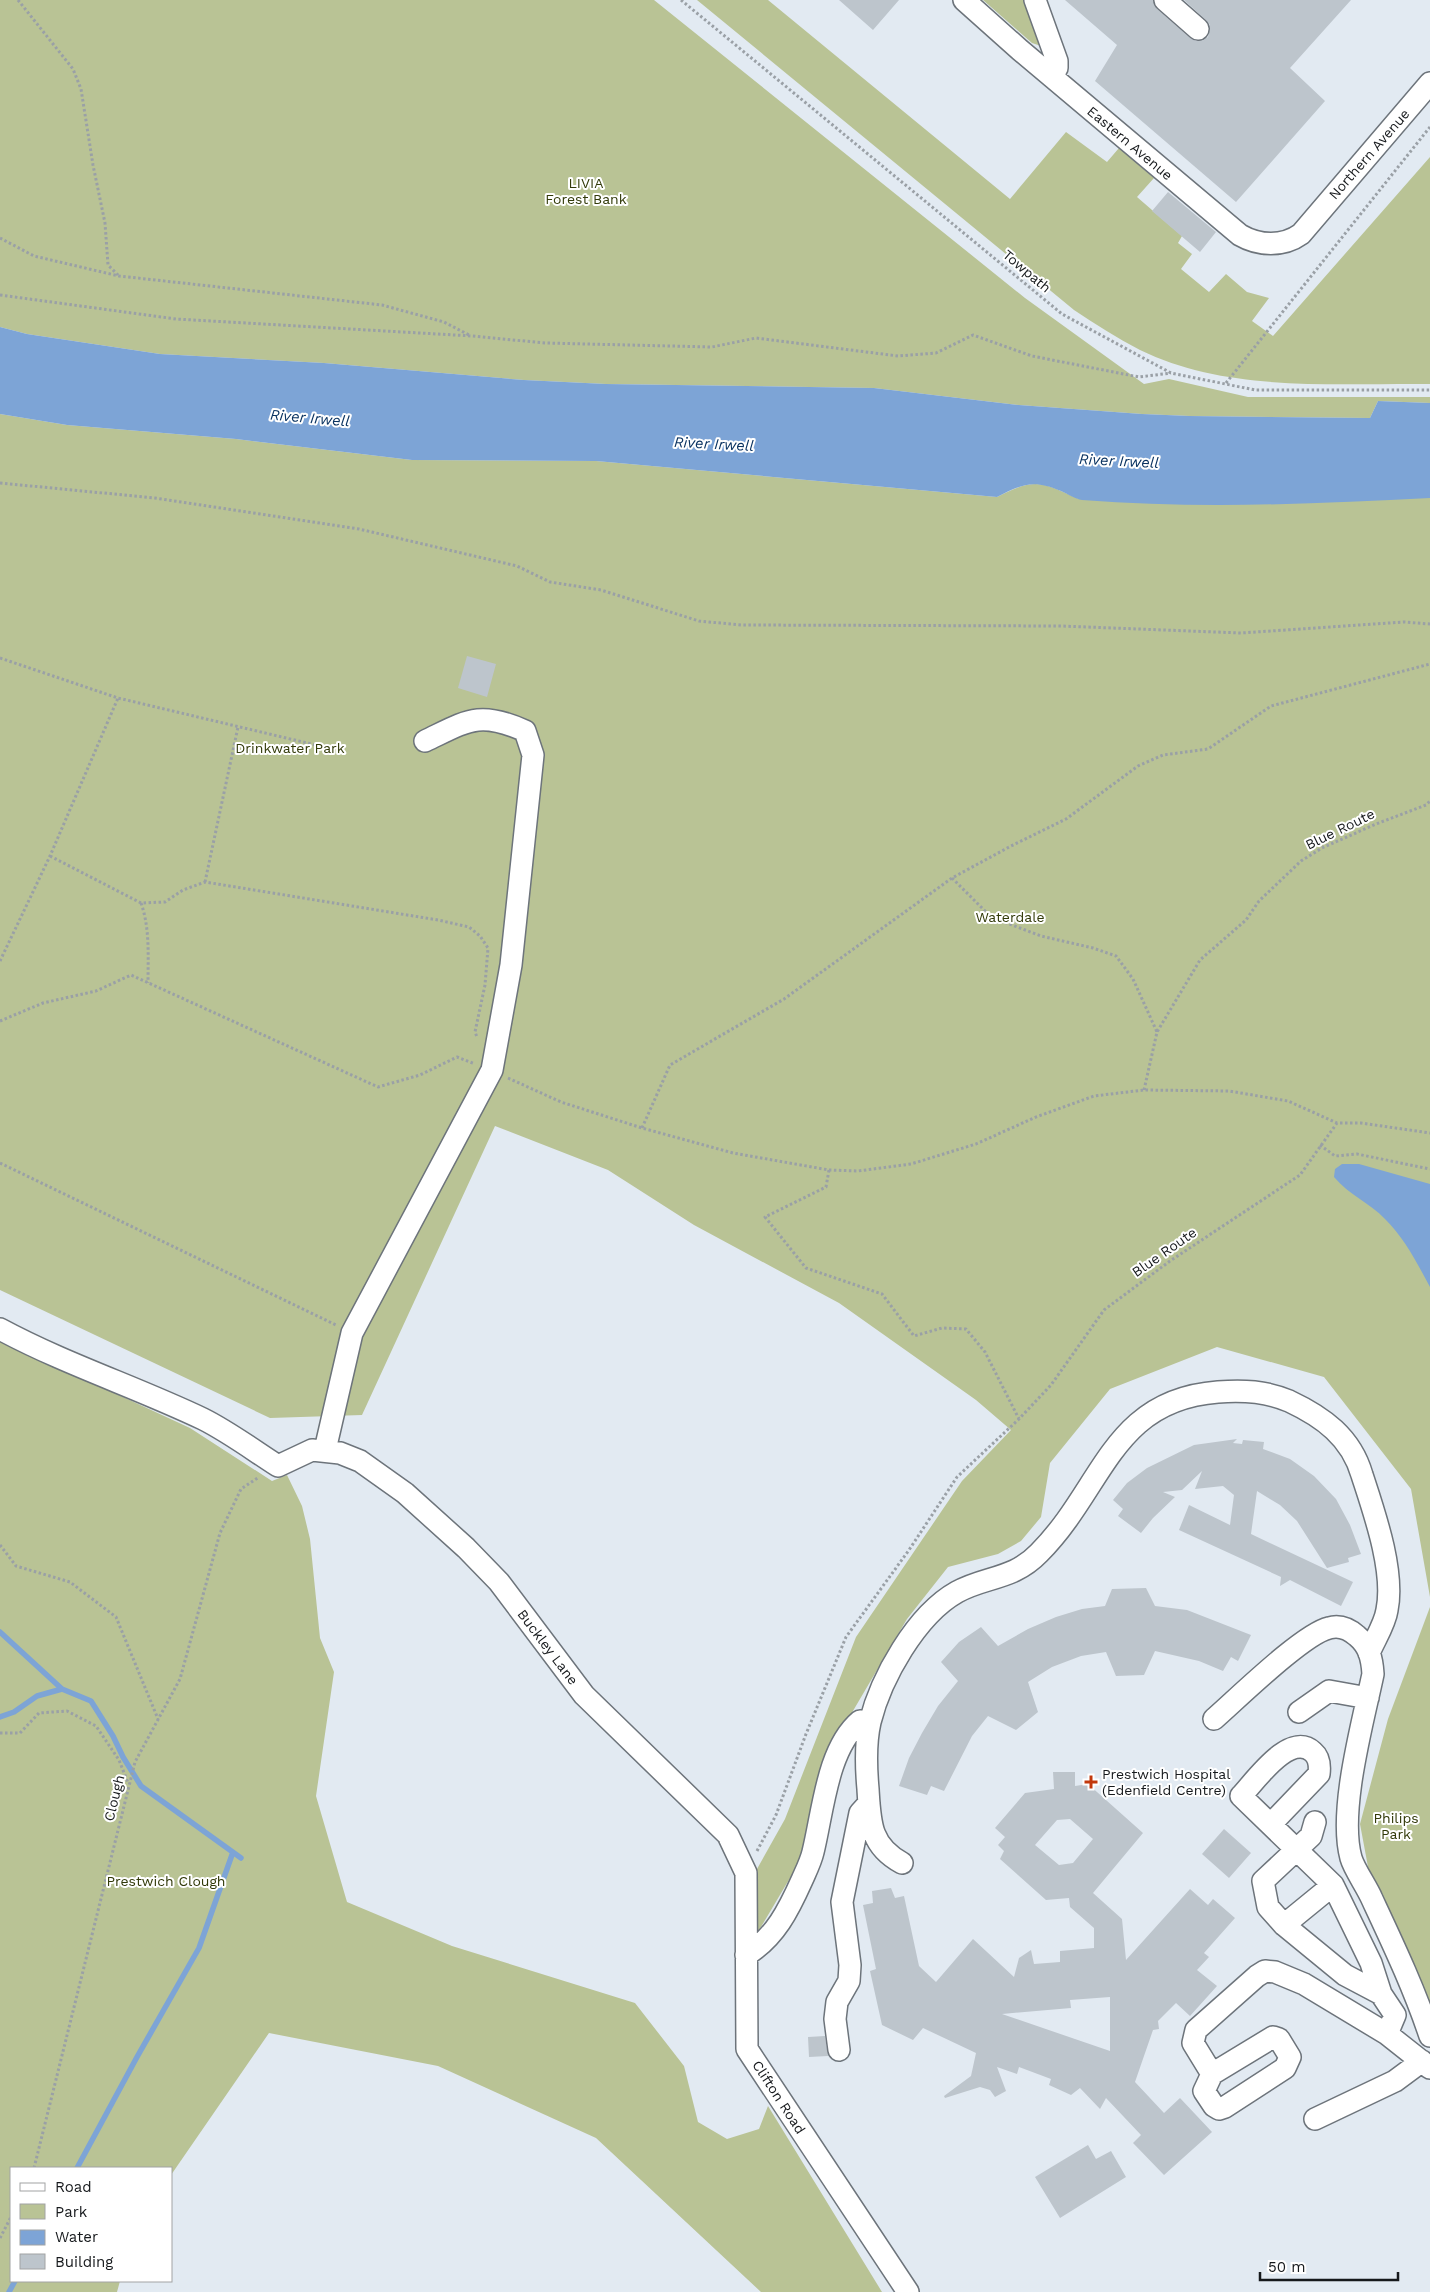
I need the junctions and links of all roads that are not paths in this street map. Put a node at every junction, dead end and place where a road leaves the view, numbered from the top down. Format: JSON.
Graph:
{"nodes":[{"id":1,"x":964,"y":0,"type":"edge"},
{"id":2,"x":1035,"y":0,"type":"edge"},
{"id":3,"x":1165,"y":0,"type":"edge"},
{"id":4,"x":1198,"y":28,"type":"dead end"},
{"id":5,"x":1051,"y":76,"type":"junction"},
{"id":6,"x":1430,"y":83,"type":"edge"},
{"id":7,"x":1308,"y":226,"type":"joint"},
{"id":8,"x":425,"y":741,"type":"dead end"},
{"id":9,"x":0,"y":1329,"type":"edge"},
{"id":10,"x":324,"y":1450,"type":"junction"},
{"id":11,"x":1370,"y":1653,"type":"junction"},
{"id":12,"x":1368,"y":1698,"type":"junction"},
{"id":13,"x":1299,"y":1712,"type":"dead end"},
{"id":14,"x":1214,"y":1719,"type":"dead end"},
{"id":15,"x":870,"y":1722,"type":"junction"},
{"id":16,"x":869,"y":1804,"type":"junction"},
{"id":17,"x":1315,"y":1822,"type":"dead end"},
{"id":18,"x":1271,"y":1824,"type":"dead end"},
{"id":19,"x":1298,"y":1850,"type":"junction"},
{"id":20,"x":902,"y":1863,"type":"dead end"},
{"id":21,"x":746,"y":1873,"type":"joint"},
{"id":22,"x":1333,"y":1885,"type":"junction"},
{"id":23,"x":1284,"y":1924,"type":"junction"},
{"id":24,"x":746,"y":1955,"type":"junction"},
{"id":25,"x":1381,"y":1994,"type":"junction"},
{"id":26,"x":1418,"y":2000,"type":"junction"},
{"id":27,"x":1391,"y":2025,"type":"junction"},
{"id":28,"x":1430,"y":2036,"type":"edge"},
{"id":29,"x":839,"y":2050,"type":"dead end"},
{"id":30,"x":1426,"y":2065,"type":"edge"},
{"id":31,"x":1212,"y":2074,"type":"dead end"},
{"id":32,"x":1315,"y":2119,"type":"dead end"},
{"id":33,"x":908,"y":2292,"type":"edge"}],
"edges":[{"from":1,"to":5,"type":"street","name":"Eastern Avenue"},
{"from":2,"to":5,"type":"street"},
{"from":3,"to":4,"type":"street"},
{"from":5,"to":7,"type":"street","name":"Eastern Avenue"},
{"from":6,"to":7,"type":"street","name":"Northern Avenue"},
{"from":8,"to":10,"type":"street"},
{"from":9,"to":10,"type":"street"},
{"from":10,"to":21,"type":"street","name":"Buckley Lane"},
{"from":11,"to":12,"type":"street"},
{"from":11,"to":14,"type":"street"},
{"from":11,"to":15,"type":"street"},
{"from":12,"to":13,"type":"street"},
{"from":12,"to":26,"type":"street"},
{"from":15,"to":16,"type":"street"},
{"from":15,"to":24,"type":"street"},
{"from":16,"to":20,"type":"street"},
{"from":16,"to":29,"type":"street"},
{"from":17,"to":19,"type":"street"},
{"from":18,"to":19,"type":"street"},
{"from":19,"to":22,"type":"street"},
{"from":19,"to":23,"type":"street"},
{"from":21,"to":24,"type":"street","name":"Clifton Road"},
{"from":22,"to":23,"type":"street"},
{"from":22,"to":25,"type":"street"},
{"from":23,"to":25,"type":"street"},
{"from":24,"to":33,"type":"street","name":"Clifton Road"},
{"from":25,"to":27,"type":"street"},
{"from":26,"to":27,"type":"street"},
{"from":26,"to":28,"type":"street"},
{"from":27,"to":30,"type":"street"},
{"from":27,"to":31,"type":"street"},
{"from":30,"to":32,"type":"street"}]}
